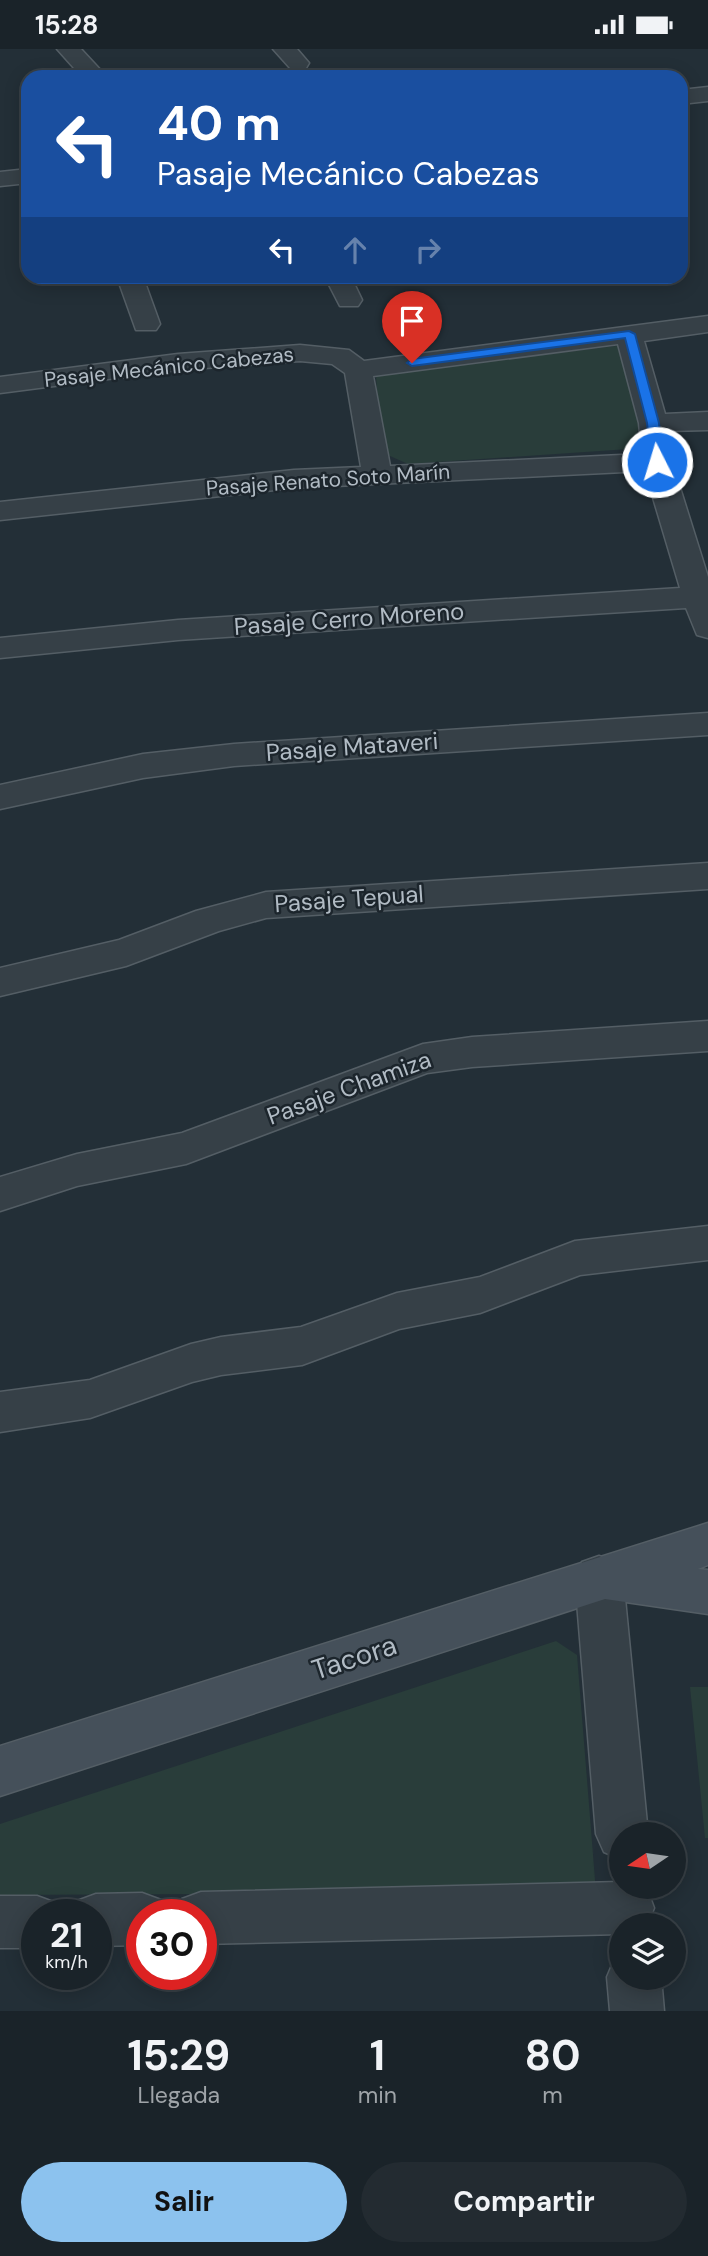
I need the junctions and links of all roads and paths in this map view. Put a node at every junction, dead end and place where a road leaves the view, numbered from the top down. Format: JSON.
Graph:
{"nodes":[{"id":1,"x":68,"y":49,"type":"edge"},
{"id":2,"x":88,"y":70,"type":"edge"},
{"id":3,"x":708,"y":94,"type":"edge"},
{"id":4,"x":688,"y":96,"type":"edge"},
{"id":5,"x":21,"y":177,"type":"edge"},
{"id":6,"x":0,"y":179,"type":"edge"},
{"id":7,"x":132,"y":284,"type":"edge"},
{"id":8,"x":146,"y":324,"type":"dead end"},
{"id":9,"x":708,"y":324,"type":"edge"},
{"id":10,"x":629,"y":334,"type":"junction"},
{"id":11,"x":358,"y":370,"type":"junction"},
{"id":12,"x":0,"y":385,"type":"edge"},
{"id":13,"x":708,"y":421,"type":"edge"},
{"id":14,"x":653,"y":423,"type":"junction"},
{"id":15,"x":657,"y":462,"type":"junction"},
{"id":16,"x":377,"y":474,"type":"junction"},
{"id":17,"x":0,"y":511,"type":"edge"},
{"id":18,"x":693,"y":530,"type":"edge"},
{"id":19,"x":698,"y":597,"type":"junction"},
{"id":20,"x":708,"y":628,"type":"edge"},
{"id":21,"x":0,"y":648,"type":"edge"},
{"id":22,"x":708,"y":724,"type":"edge"},
{"id":23,"x":0,"y":797,"type":"edge"},
{"id":24,"x":708,"y":876,"type":"edge"},
{"id":25,"x":0,"y":982,"type":"edge"},
{"id":26,"x":708,"y":1036,"type":"edge"},
{"id":27,"x":0,"y":1195,"type":"edge"},
{"id":28,"x":708,"y":1243,"type":"edge"},
{"id":29,"x":0,"y":1412,"type":"edge"},
{"id":30,"x":708,"y":1544,"type":"edge"},
{"id":31,"x":599,"y":1578,"type":"junction"},
{"id":32,"x":708,"y":1592,"type":"edge"},
{"id":33,"x":0,"y":1771,"type":"edge"},
{"id":34,"x":621,"y":1822,"type":"edge"},
{"id":35,"x":628,"y":1907,"type":"edge"},
{"id":36,"x":217,"y":1918,"type":"edge"},
{"id":37,"x":21,"y":1921,"type":"edge"},
{"id":38,"x":0,"y":1922,"type":"edge"},
{"id":39,"x":635,"y":1990,"type":"edge"},
{"id":40,"x":637,"y":2011,"type":"edge"}],
"edges":[{"from":1,"to":2,"type":"street"},
{"from":3,"to":4,"type":"street"},
{"from":5,"to":6,"type":"street"},
{"from":7,"to":8,"type":"street"},
{"from":9,"to":10,"type":"street"},
{"from":10,"to":11,"type":"street"},
{"from":10,"to":14,"type":"street"},
{"from":11,"to":12,"type":"street","name":"Pasaje Mecánico Cabezas"},
{"from":11,"to":16,"type":"street"},
{"from":13,"to":14,"type":"street"},
{"from":14,"to":15,"type":"street"},
{"from":15,"to":16,"type":"street","name":"Pasaje Renato Soto Marín"},
{"from":15,"to":18,"type":"street"},
{"from":16,"to":17,"type":"street","name":"Pasaje Renato Soto Marín"},
{"from":18,"to":19,"type":"street"},
{"from":19,"to":20,"type":"street"},
{"from":19,"to":21,"type":"street","name":"Pasaje Cerro Moreno"},
{"from":22,"to":23,"type":"street","name":"Pasaje Mataveri"},
{"from":24,"to":25,"type":"street","name":"Pasaje Tepual"},
{"from":26,"to":27,"type":"street","name":"Pasaje Chamiza"},
{"from":28,"to":29,"type":"street"},
{"from":30,"to":31,"type":"street","name":"Tacora"},
{"from":31,"to":32,"type":"street"},
{"from":31,"to":33,"type":"street","name":"Tacora"},
{"from":31,"to":34,"type":"street"},
{"from":35,"to":36,"type":"street"},
{"from":37,"to":38,"type":"street"},
{"from":39,"to":40,"type":"street"}]}
